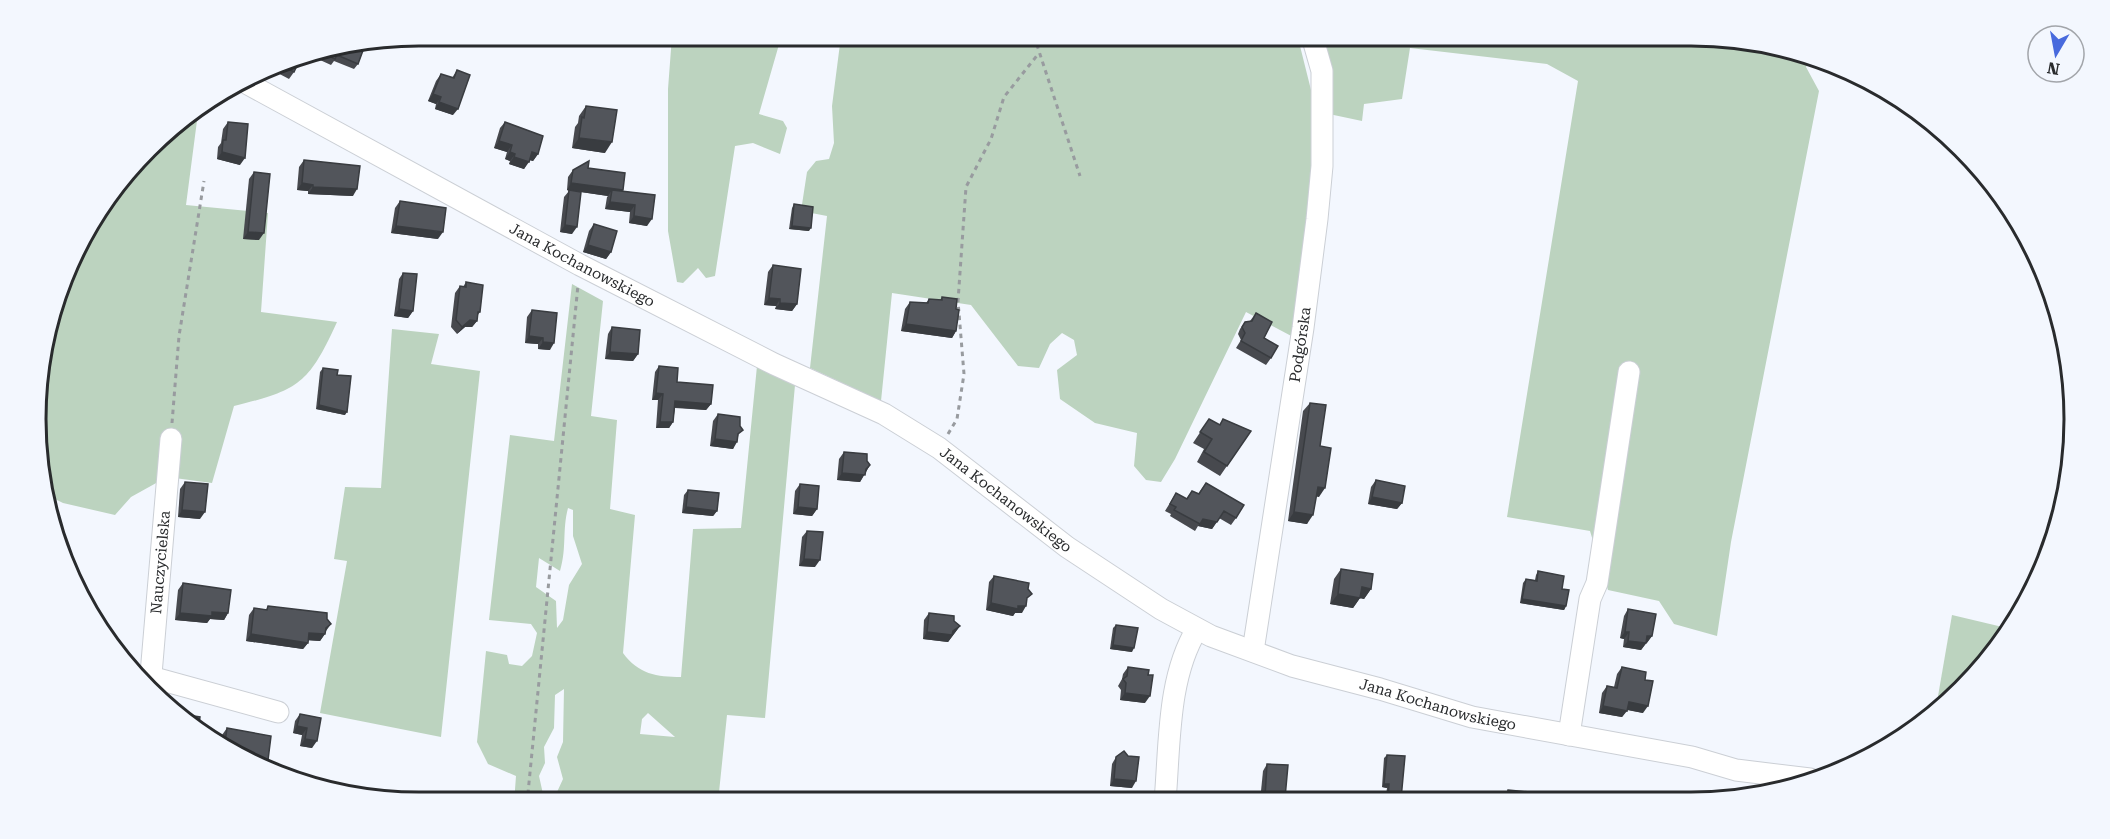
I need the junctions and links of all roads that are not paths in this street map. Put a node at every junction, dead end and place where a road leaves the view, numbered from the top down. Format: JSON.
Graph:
{"nodes":[{"id":1,"x":1315,"y":46,"type":"edge"},
{"id":2,"x":252,"y":86,"type":"edge"},
{"id":3,"x":1629,"y":372,"type":"dead end"},
{"id":4,"x":171,"y":439,"type":"road end"},
{"id":5,"x":1197,"y":629,"type":"junction"},
{"id":6,"x":1253,"y":651,"type":"junction"},
{"id":7,"x":151,"y":678,"type":"edge"},
{"id":8,"x":156,"y":683,"type":"edge"},
{"id":9,"x":278,"y":712,"type":"dead end"},
{"id":10,"x":1569,"y":735,"type":"junction"},
{"id":11,"x":1796,"y":777,"type":"edge"},
{"id":12,"x":1166,"y":792,"type":"edge"}],
"edges":[{"from":1,"to":6,"type":"street","name":"Podgórska"},
{"from":2,"to":5,"type":"street","name":"Jana Kochanowskiego"},
{"from":3,"to":10,"type":"street"},
{"from":4,"to":7,"type":"street","name":"Nauczycielska"},
{"from":5,"to":6,"type":"street","name":"Jana Kochanowskiego"},
{"from":5,"to":12,"type":"street"},
{"from":6,"to":10,"type":"street","name":"Jana Kochanowskiego"},
{"from":8,"to":9,"type":"street"},
{"from":10,"to":11,"type":"street","name":"Jana Kochanowskiego"}]}
